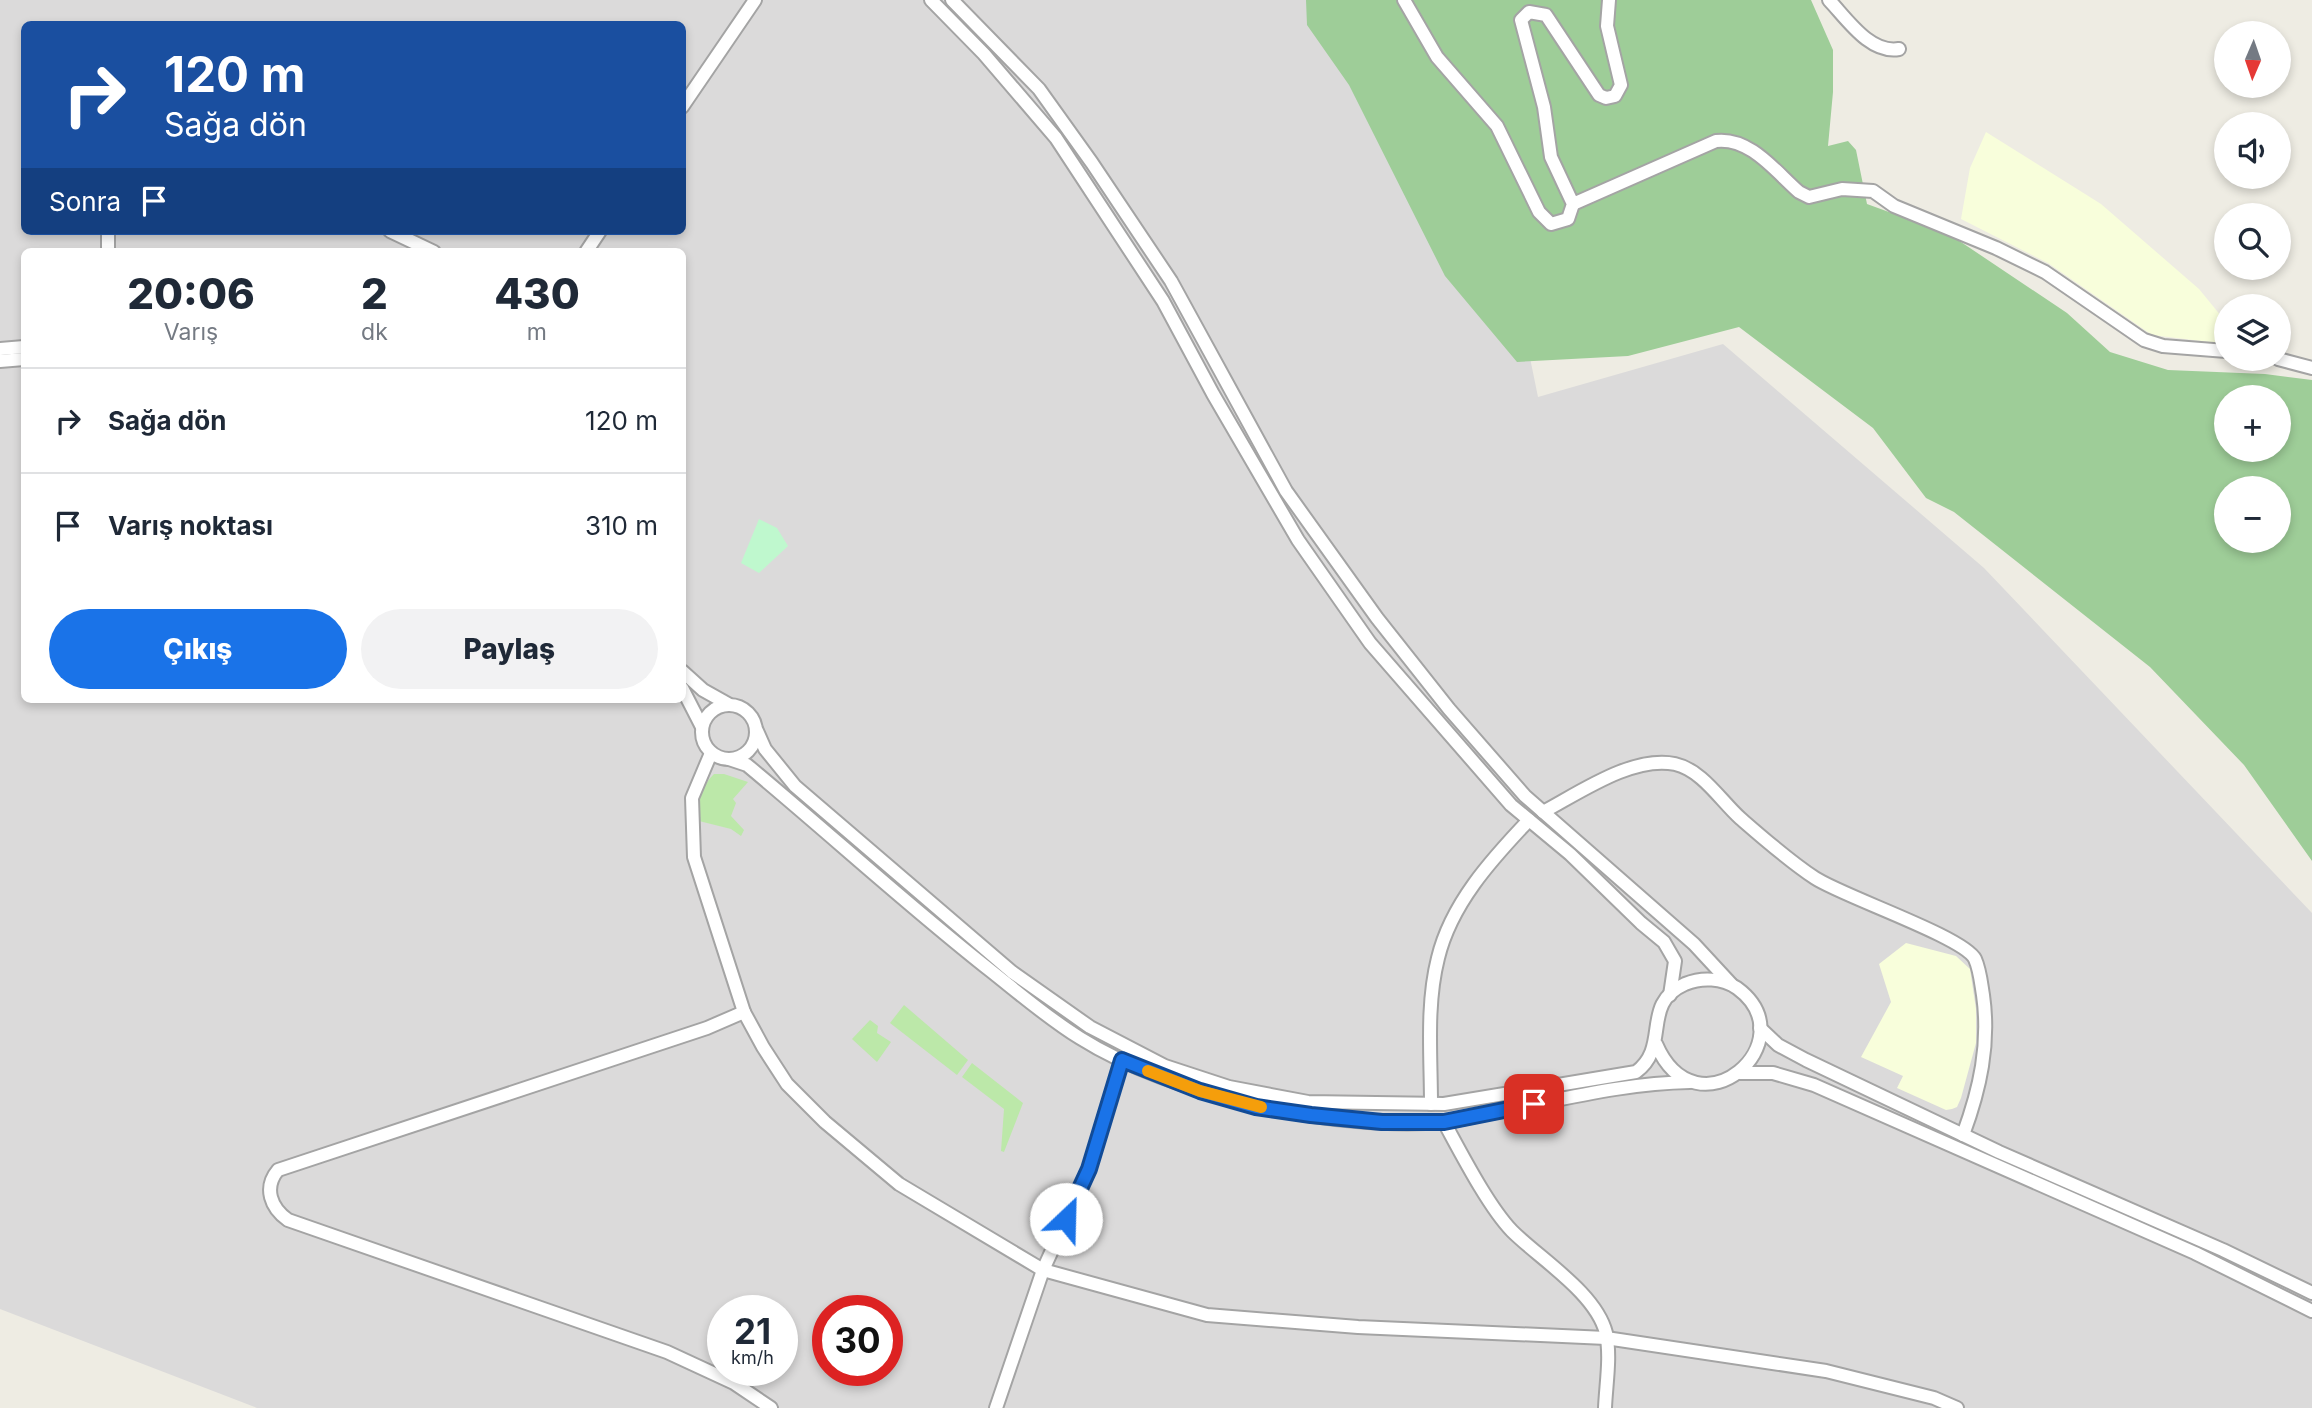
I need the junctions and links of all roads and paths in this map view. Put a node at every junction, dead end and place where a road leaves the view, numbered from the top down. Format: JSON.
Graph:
{"nodes":[{"id":1,"x":755,"y":0,"type":"edge"},
{"id":2,"x":931,"y":0,"type":"edge"},
{"id":3,"x":952,"y":0,"type":"edge"},
{"id":4,"x":1404,"y":0,"type":"edge"},
{"id":5,"x":1609,"y":0,"type":"edge"},
{"id":6,"x":1829,"y":0,"type":"edge"},
{"id":7,"x":1899,"y":49,"type":"dead end"},
{"id":8,"x":686,"y":101,"type":"edge"},
{"id":9,"x":1573,"y":204,"type":"junction"},
{"id":10,"x":398,"y":235,"type":"edge"},
{"id":11,"x":426,"y":248,"type":"edge"},
{"id":12,"x":21,"y":347,"type":"edge"},
{"id":13,"x":0,"y":349,"type":"edge"},
{"id":14,"x":2214,"y":350,"type":"edge"},
{"id":15,"x":21,"y":359,"type":"edge"},
{"id":16,"x":0,"y":361,"type":"edge"},
{"id":17,"x":2291,"y":362,"type":"edge"},
{"id":18,"x":2312,"y":368,"type":"edge"},
{"id":19,"x":686,"y":675,"type":"edge"},
{"id":20,"x":686,"y":696,"type":"edge"},
{"id":21,"x":728,"y":704,"type":"junction"},
{"id":22,"x":702,"y":727,"type":"junction"},
{"id":23,"x":757,"y":731,"type":"junction"},
{"id":24,"x":711,"y":753,"type":"junction"},
{"id":25,"x":729,"y":759,"type":"junction"},
{"id":26,"x":1543,"y":812,"type":"junction"},
{"id":27,"x":1528,"y":820,"type":"junction"},
{"id":28,"x":1734,"y":986,"type":"junction"},
{"id":29,"x":1670,"y":995,"type":"junction"},
{"id":30,"x":744,"y":1012,"type":"junction"},
{"id":31,"x":1760,"y":1028,"type":"junction"},
{"id":32,"x":1656,"y":1044,"type":"junction"},
{"id":33,"x":1122,"y":1060,"type":"junction"},
{"id":34,"x":1740,"y":1073,"type":"junction"},
{"id":35,"x":1690,"y":1082,"type":"junction"},
{"id":36,"x":1431,"y":1104,"type":"junction"},
{"id":37,"x":1444,"y":1122,"type":"junction"},
{"id":38,"x":1963,"y":1135,"type":"junction"},
{"id":39,"x":1043,"y":1270,"type":"junction"},
{"id":40,"x":2312,"y":1293,"type":"edge"},
{"id":41,"x":2312,"y":1311,"type":"edge"},
{"id":42,"x":1606,"y":1338,"type":"junction"},
{"id":43,"x":771,"y":1408,"type":"edge"},
{"id":44,"x":996,"y":1408,"type":"edge"},
{"id":45,"x":1605,"y":1408,"type":"edge"},
{"id":46,"x":1957,"y":1408,"type":"edge"}],
"edges":[{"from":1,"to":8,"type":"street"},
{"from":2,"to":27,"type":"street"},
{"from":3,"to":26,"type":"street"},
{"from":4,"to":9,"type":"street"},
{"from":5,"to":9,"type":"street"},
{"from":6,"to":7,"type":"street"},
{"from":9,"to":14,"type":"street"},
{"from":10,"to":11,"type":"street"},
{"from":12,"to":13,"type":"street"},
{"from":15,"to":16,"type":"street"},
{"from":17,"to":18,"type":"street"},
{"from":19,"to":21,"type":"street"},
{"from":20,"to":22,"type":"street"},
{"from":21,"to":22,"type":"street"},
{"from":21,"to":23,"type":"street"},
{"from":22,"to":24,"type":"street"},
{"from":23,"to":25,"type":"street"},
{"from":23,"to":36,"type":"street"},
{"from":24,"to":25,"type":"street"},
{"from":24,"to":30,"type":"street"},
{"from":25,"to":33,"type":"street"},
{"from":26,"to":28,"type":"street"},
{"from":26,"to":38,"type":"street"},
{"from":27,"to":29,"type":"street"},
{"from":27,"to":36,"type":"street"},
{"from":28,"to":29,"type":"street"},
{"from":28,"to":31,"type":"street"},
{"from":29,"to":32,"type":"street"},
{"from":30,"to":39,"type":"street"},
{"from":30,"to":43,"type":"street"},
{"from":31,"to":34,"type":"street"},
{"from":31,"to":38,"type":"street"},
{"from":32,"to":35,"type":"street"},
{"from":32,"to":36,"type":"street"},
{"from":33,"to":37,"type":"street"},
{"from":33,"to":39,"type":"street"},
{"from":34,"to":35,"type":"street"},
{"from":34,"to":41,"type":"street"},
{"from":35,"to":37,"type":"street"},
{"from":37,"to":42,"type":"street"},
{"from":38,"to":40,"type":"street"},
{"from":39,"to":42,"type":"street"},
{"from":39,"to":44,"type":"street"},
{"from":42,"to":45,"type":"street"},
{"from":42,"to":46,"type":"street"}]}
